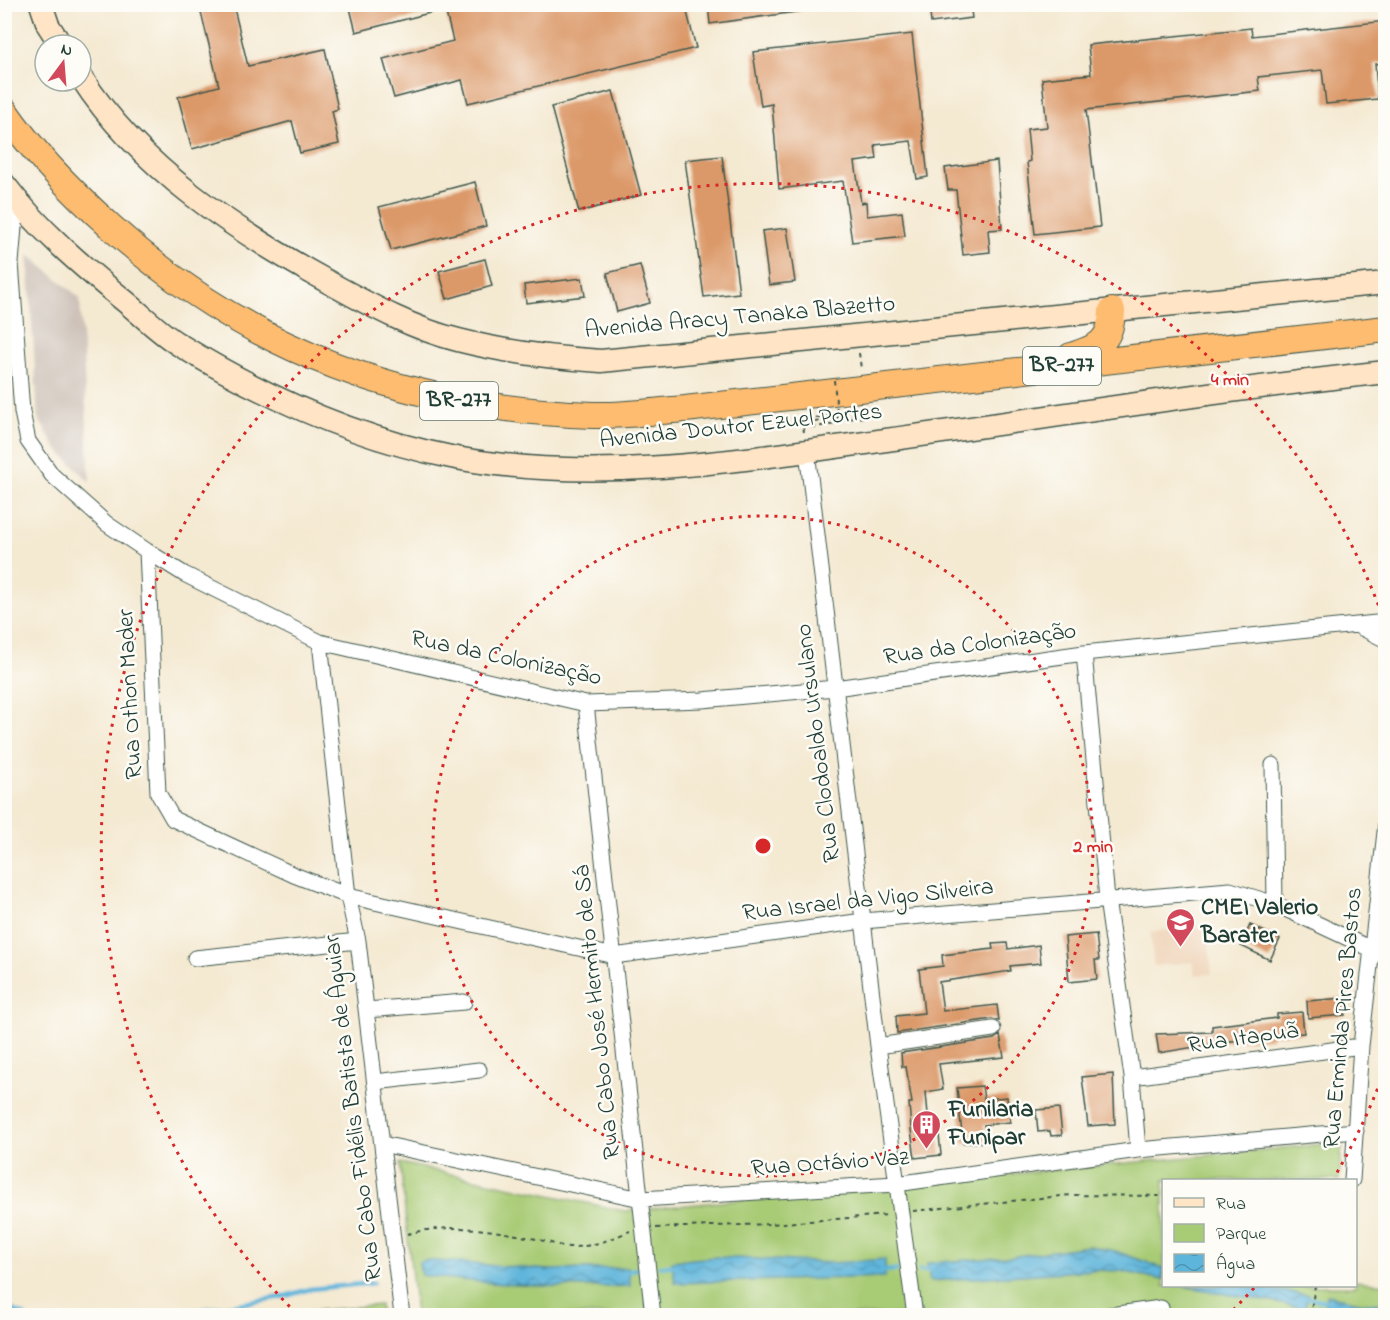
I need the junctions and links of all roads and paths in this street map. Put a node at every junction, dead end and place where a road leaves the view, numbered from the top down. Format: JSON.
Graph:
{"nodes":[{"id":1,"x":42,"y":4,"type":"edge"},
{"id":2,"x":53,"y":33,"type":"edge"},
{"id":3,"x":93,"y":92,"type":"edge"},
{"id":4,"x":4,"y":110,"type":"edge"},
{"id":5,"x":4,"y":184,"type":"edge"},
{"id":6,"x":20,"y":205,"type":"junction"},
{"id":7,"x":1386,"y":283,"type":"edge"},
{"id":8,"x":1112,"y":311,"type":"junction"},
{"id":9,"x":1386,"y":329,"type":"edge"},
{"id":10,"x":1386,"y":372,"type":"edge"},
{"id":11,"x":1010,"y":373,"type":"junction"},
{"id":12,"x":834,"y":380,"type":"dead end"},
{"id":13,"x":807,"y":451,"type":"junction"},
{"id":14,"x":147,"y":551,"type":"junction"},
{"id":15,"x":1386,"y":622,"type":"edge"},
{"id":16,"x":1356,"y":625,"type":"junction"},
{"id":17,"x":1386,"y":640,"type":"edge"},
{"id":18,"x":320,"y":642,"type":"junction"},
{"id":19,"x":1084,"y":653,"type":"junction"},
{"id":20,"x":835,"y":688,"type":"junction"},
{"id":21,"x":586,"y":704,"type":"junction"},
{"id":22,"x":1273,"y":765,"type":"dead end"},
{"id":23,"x":1386,"y":823,"type":"edge"},
{"id":24,"x":348,"y":896,"type":"junction"},
{"id":25,"x":1107,"y":899,"type":"junction"},
{"id":26,"x":1275,"y":904,"type":"junction"},
{"id":27,"x":863,"y":921,"type":"junction"},
{"id":28,"x":358,"y":941,"type":"junction"},
{"id":29,"x":1379,"y":952,"type":"edge"},
{"id":30,"x":614,"y":956,"type":"junction"},
{"id":31,"x":195,"y":958,"type":"dead end"},
{"id":32,"x":464,"y":1002,"type":"dead end"},
{"id":33,"x":367,"y":1010,"type":"junction"},
{"id":34,"x":993,"y":1029,"type":"dead end"},
{"id":35,"x":878,"y":1046,"type":"junction"},
{"id":36,"x":1361,"y":1046,"type":"junction"},
{"id":37,"x":478,"y":1070,"type":"dead end"},
{"id":38,"x":1132,"y":1077,"type":"junction"},
{"id":39,"x":375,"y":1082,"type":"junction"},
{"id":40,"x":1356,"y":1131,"type":"junction"},
{"id":41,"x":382,"y":1144,"type":"junction"},
{"id":42,"x":1138,"y":1150,"type":"junction"},
{"id":43,"x":1352,"y":1179,"type":"edge"},
{"id":44,"x":896,"y":1184,"type":"junction"},
{"id":45,"x":1162,"y":1196,"type":"edge"},
{"id":46,"x":641,"y":1199,"type":"junction"},
{"id":47,"x":900,"y":1213,"type":"junction"},
{"id":48,"x":644,"y":1227,"type":"junction"},
{"id":49,"x":393,"y":1238,"type":"junction"},
{"id":50,"x":1315,"y":1288,"type":"edge"},
{"id":51,"x":1161,"y":1312,"type":"edge"},
{"id":52,"x":402,"y":1316,"type":"edge"},
{"id":53,"x":653,"y":1316,"type":"edge"},
{"id":54,"x":915,"y":1316,"type":"edge"},
{"id":55,"x":1102,"y":1316,"type":"edge"},
{"id":56,"x":1310,"y":1316,"type":"edge"}],
"edges":[{"from":1,"to":2,"type":"main road"},
{"from":3,"to":8,"type":"main road","name":"Avenida Aracy Tanaka Blazetto","number":"BR-277"},
{"from":4,"to":11,"type":"highway","number":"BR-277"},
{"from":5,"to":6,"type":"main road","name":"Avenida Doutor Ezuel Portes","number":"BR-277"},
{"from":6,"to":13,"type":"main road","name":"Avenida Doutor Ezuel Portes","number":"BR-277"},
{"from":6,"to":14,"type":"street","name":"Rua da Colonização"},
{"from":7,"to":8,"type":"main road","name":"Avenida Aracy Tanaka Blazetto","number":"BR-277"},
{"from":8,"to":11,"type":"highway"},
{"from":9,"to":11,"type":"highway","number":"BR-277"},
{"from":10,"to":13,"type":"main road","name":"Avenida Doutor Ezuel Portes","number":"BR-277"},
{"from":12,"to":13,"type":"path","bridge":true},
{"from":13,"to":20,"type":"street","name":"Rua Clodoaldo Ursulano"},
{"from":14,"to":18,"type":"street","name":"Rua da Colonização"},
{"from":14,"to":24,"type":"street","name":"Rua Othon Mader"},
{"from":15,"to":16,"type":"street","name":"Rua da Colonização"},
{"from":16,"to":17,"type":"street"},
{"from":16,"to":19,"type":"street","name":"Rua da Colonização"},
{"from":18,"to":21,"type":"street","name":"Rua da Colonização"},
{"from":18,"to":24,"type":"street","name":"Rua Cabo Fidélis Batista de Águiar"},
{"from":19,"to":20,"type":"street","name":"Rua da Colonização"},
{"from":19,"to":25,"type":"street"},
{"from":20,"to":21,"type":"street","name":"Rua da Colonização"},
{"from":20,"to":27,"type":"street","name":"Rua Clodoaldo Ursulano"},
{"from":21,"to":30,"type":"street","name":"Rua Cabo José Hermito de Sá"},
{"from":22,"to":26,"type":"street"},
{"from":23,"to":29,"type":"street","name":"Rua Erminda Pires Bastos"},
{"from":24,"to":28,"type":"street","name":"Rua Cabo Fidélis Batista de Águiar"},
{"from":24,"to":30,"type":"street","name":"Rua Israel da Vigo Silveira"},
{"from":25,"to":26,"type":"street","name":"Rua Israel da Vigo Silveira"},
{"from":25,"to":27,"type":"street","name":"Rua Israel da Vigo Silveira"},
{"from":25,"to":38,"type":"street"},
{"from":26,"to":29,"type":"street","name":"Rua Israel da Vigo Silveira"},
{"from":27,"to":30,"type":"street","name":"Rua Israel da Vigo Silveira"},
{"from":27,"to":35,"type":"street","name":"Rua Clodoaldo Ursulano"},
{"from":28,"to":31,"type":"street"},
{"from":28,"to":33,"type":"street","name":"Rua Cabo Fidélis Batista de Águiar"},
{"from":29,"to":36,"type":"street","name":"Rua Erminda Pires Bastos"},
{"from":30,"to":46,"type":"street","name":"Rua Cabo José Hermito de Sá"},
{"from":32,"to":33,"type":"street"},
{"from":33,"to":39,"type":"street","name":"Rua Cabo Fidélis Batista de Águiar"},
{"from":34,"to":35,"type":"street"},
{"from":35,"to":44,"type":"street","name":"Rua Clodoaldo Ursulano"},
{"from":36,"to":38,"type":"street","name":"Rua Itapuã"},
{"from":36,"to":40,"type":"street","name":"Rua Erminda Pires Bastos"},
{"from":37,"to":39,"type":"street"},
{"from":38,"to":42,"type":"street"},
{"from":39,"to":41,"type":"street","name":"Rua Cabo Fidélis Batista de Águiar"},
{"from":40,"to":42,"type":"street","name":"Rua Octávio Vaz"},
{"from":40,"to":43,"type":"street","name":"Rua Erminda Pires Bastos"},
{"from":41,"to":46,"type":"street","name":"Rua Octávio Vaz"},
{"from":41,"to":49,"type":"street","name":"Rua Cabo Fidélis Batista de Águiar"},
{"from":42,"to":44,"type":"street","name":"Rua Octávio Vaz"},
{"from":44,"to":46,"type":"street","name":"Rua Octávio Vaz"},
{"from":44,"to":47,"type":"street","name":"Rua Clodoaldo Ursulano"},
{"from":45,"to":47,"type":"path"},
{"from":46,"to":48,"type":"street","name":"Rua Cabo José Hermito de Sá"},
{"from":47,"to":48,"type":"path"},
{"from":47,"to":54,"type":"street","name":"Rua Clodoaldo Ursulano"},
{"from":48,"to":49,"type":"path"},
{"from":48,"to":53,"type":"street","name":"Rua Cabo José Hermito de Sá"},
{"from":49,"to":52,"type":"street","name":"Rua Cabo Fidélis Batista de Águiar"},
{"from":50,"to":56,"type":"path"},
{"from":51,"to":55,"type":"street"}]}
